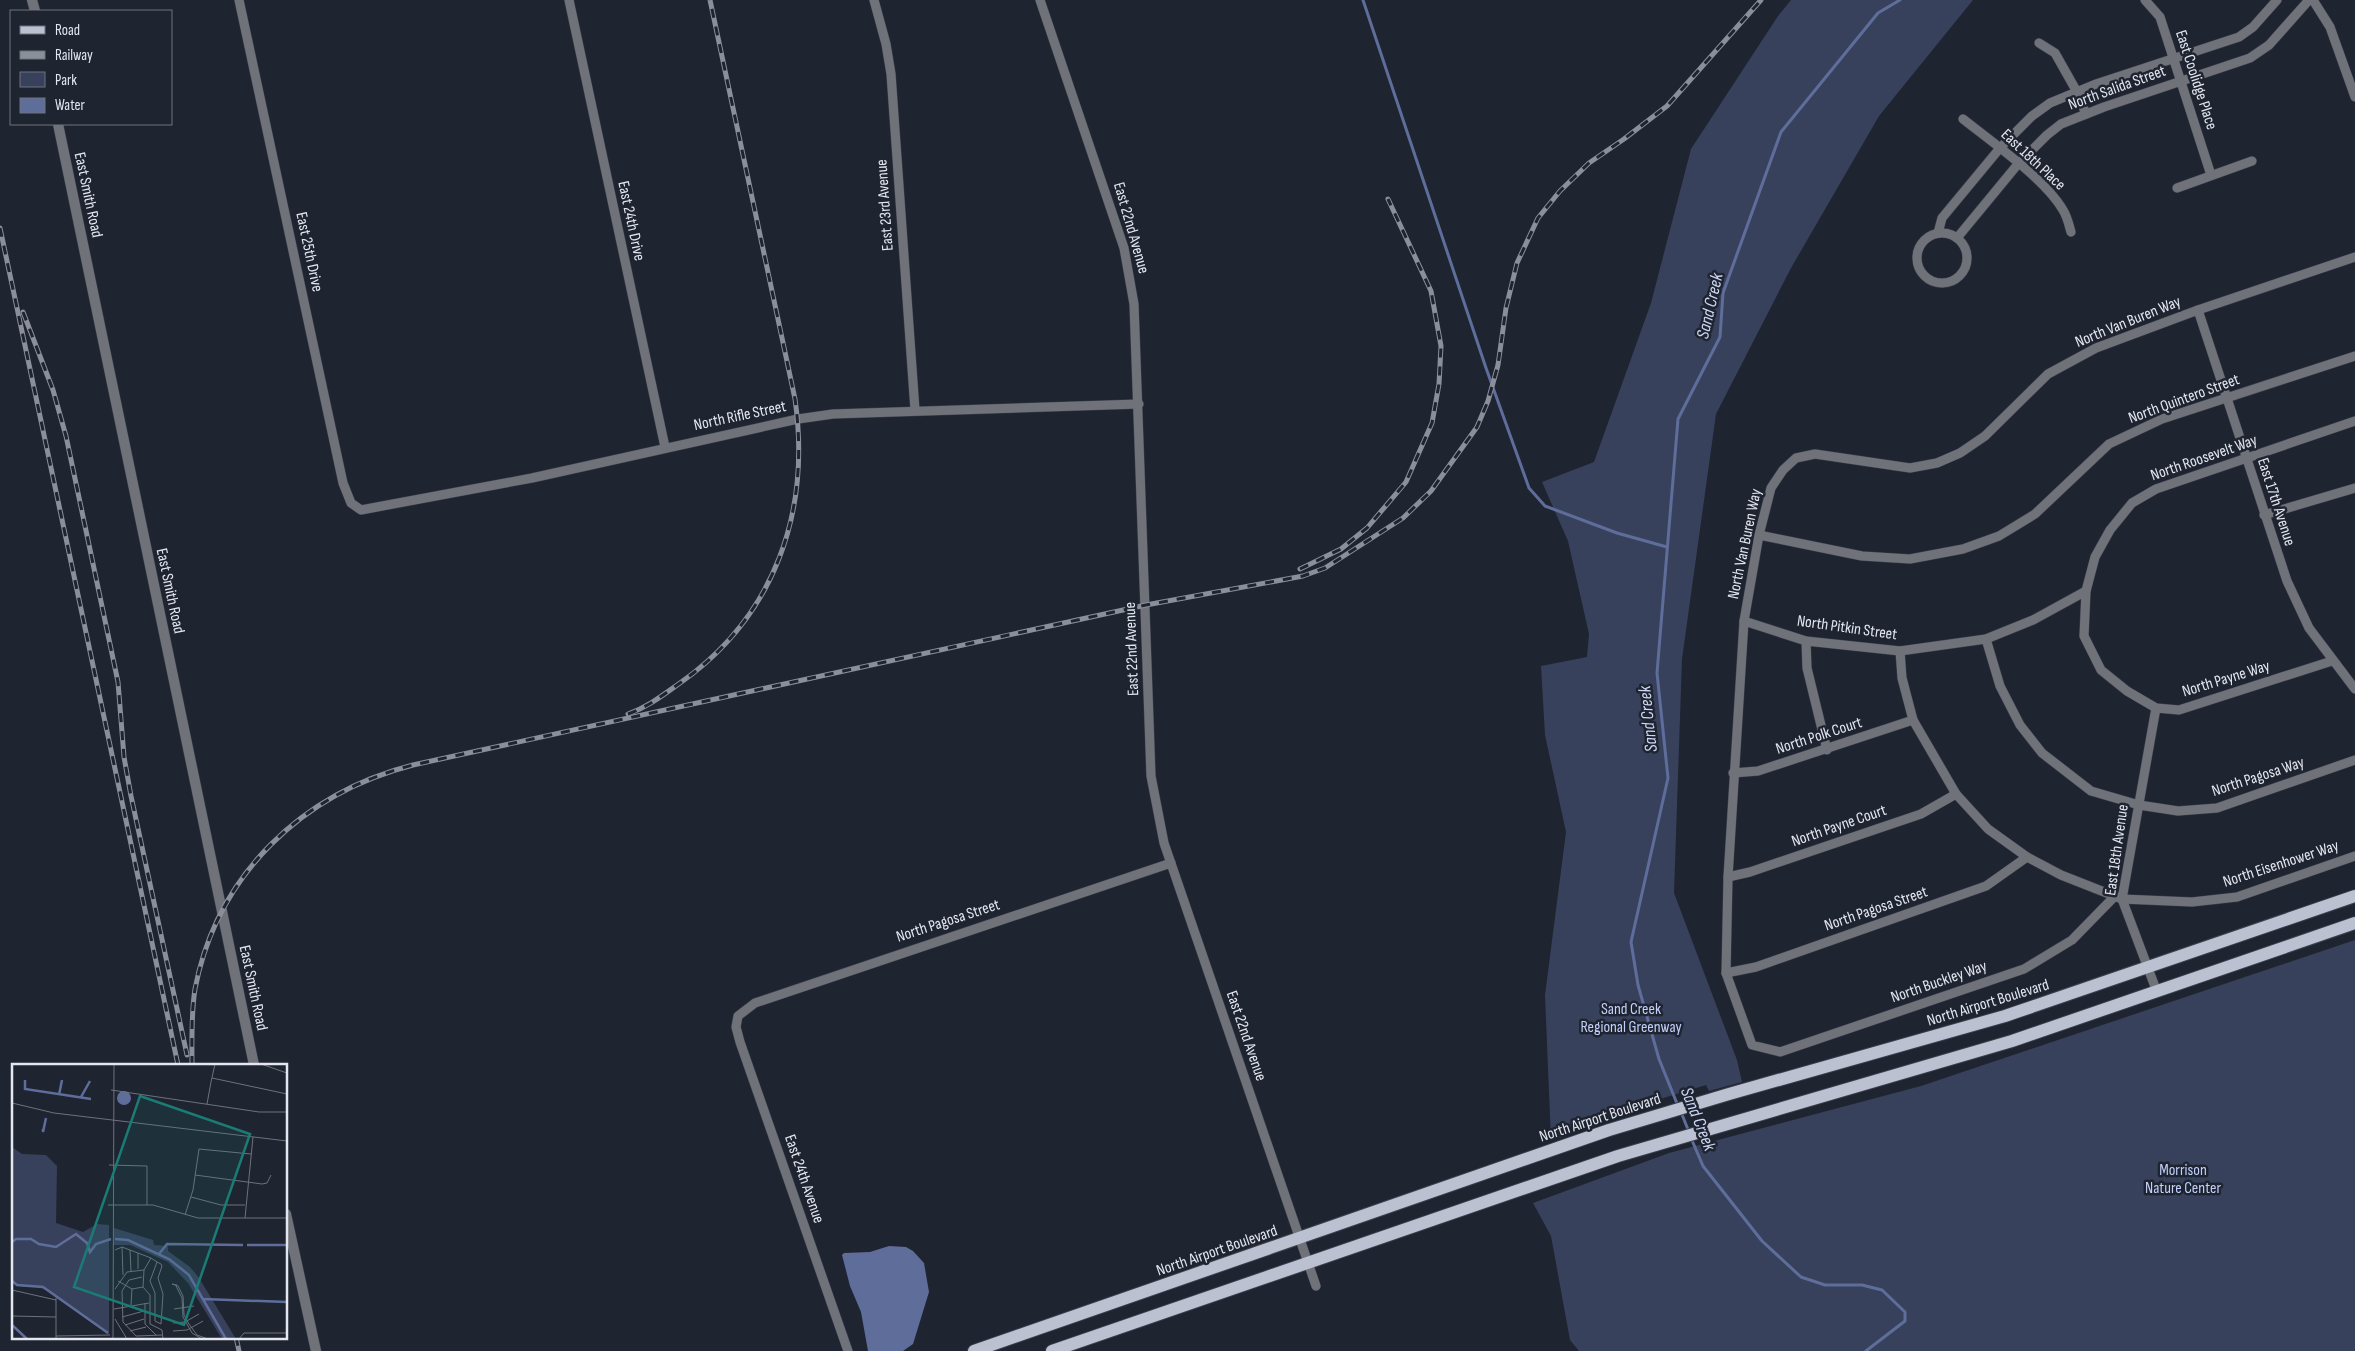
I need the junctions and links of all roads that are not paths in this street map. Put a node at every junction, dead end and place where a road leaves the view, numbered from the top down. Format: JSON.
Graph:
{"nodes":[{"id":1,"x":239,"y":0,"type":"edge"},
{"id":2,"x":568,"y":0,"type":"edge"},
{"id":3,"x":874,"y":0,"type":"edge"},
{"id":4,"x":1040,"y":0,"type":"edge"},
{"id":5,"x":2145,"y":0,"type":"edge"},
{"id":6,"x":2277,"y":0,"type":"edge"},
{"id":7,"x":2311,"y":0,"type":"edge"},
{"id":8,"x":2039,"y":43,"type":"dead end"},
{"id":9,"x":2174,"y":58,"type":"junction"},
{"id":10,"x":2181,"y":81,"type":"junction"},
{"id":11,"x":2077,"y":92,"type":"junction"},
{"id":12,"x":2355,"y":97,"type":"edge"},
{"id":13,"x":2086,"y":114,"type":"junction"},
{"id":14,"x":1963,"y":120,"type":"dead end"},
{"id":15,"x":58,"y":125,"type":"edge"},
{"id":16,"x":2000,"y":148,"type":"junction"},
{"id":17,"x":2252,"y":161,"type":"dead end"},
{"id":18,"x":2018,"y":164,"type":"junction"},
{"id":19,"x":2211,"y":175,"type":"junction"},
{"id":20,"x":2177,"y":188,"type":"dead end"},
{"id":21,"x":2071,"y":232,"type":"dead end"},
{"id":22,"x":1938,"y":233,"type":"junction"},
{"id":23,"x":1957,"y":238,"type":"junction"},
{"id":24,"x":2355,"y":258,"type":"edge"},
{"id":25,"x":2198,"y":310,"type":"junction"},
{"id":26,"x":2355,"y":356,"type":"edge"},
{"id":27,"x":2225,"y":399,"type":"junction"},
{"id":28,"x":1139,"y":404,"type":"junction"},
{"id":29,"x":915,"y":410,"type":"junction"},
{"id":30,"x":2355,"y":421,"type":"edge"},
{"id":31,"x":665,"y":447,"type":"junction"},
{"id":32,"x":2246,"y":459,"type":"junction"},
{"id":33,"x":2354,"y":489,"type":"edge"},
{"id":34,"x":356,"y":507,"type":"joint"},
{"id":35,"x":2264,"y":515,"type":"junction"},
{"id":36,"x":1759,"y":535,"type":"junction"},
{"id":37,"x":2086,"y":591,"type":"junction"},
{"id":38,"x":1744,"y":621,"type":"junction"},
{"id":39,"x":1986,"y":639,"type":"junction"},
{"id":40,"x":1806,"y":641,"type":"junction"},
{"id":41,"x":1900,"y":652,"type":"junction"},
{"id":42,"x":2332,"y":661,"type":"junction"},
{"id":43,"x":2355,"y":689,"type":"edge"},
{"id":44,"x":2156,"y":708,"type":"junction"},
{"id":45,"x":1913,"y":720,"type":"junction"},
{"id":46,"x":1827,"y":750,"type":"junction"},
{"id":47,"x":2355,"y":760,"type":"edge"},
{"id":48,"x":1733,"y":773,"type":"junction"},
{"id":49,"x":1956,"y":794,"type":"junction"},
{"id":50,"x":2138,"y":805,"type":"junction"},
{"id":51,"x":2355,"y":856,"type":"edge"},
{"id":52,"x":2027,"y":857,"type":"junction"},
{"id":53,"x":1171,"y":863,"type":"junction"},
{"id":54,"x":1728,"y":877,"type":"junction"},
{"id":55,"x":2355,"y":896,"type":"edge"},
{"id":56,"x":2118,"y":898,"type":"junction"},
{"id":57,"x":2355,"y":923,"type":"edge"},
{"id":58,"x":2147,"y":969,"type":"junction"},
{"id":59,"x":1726,"y":973,"type":"junction"},
{"id":60,"x":2157,"y":992,"type":"junction"},
{"id":61,"x":738,"y":1016,"type":"joint"},
{"id":62,"x":1752,"y":1045,"type":"joint"},
{"id":63,"x":254,"y":1064,"type":"edge"},
{"id":64,"x":288,"y":1223,"type":"edge"},
{"id":65,"x":1300,"y":1239,"type":"junction"},
{"id":66,"x":1308,"y":1263,"type":"junction"},
{"id":67,"x":1316,"y":1286,"type":"dead end"},
{"id":68,"x":316,"y":1351,"type":"edge"},
{"id":69,"x":848,"y":1351,"type":"edge"},
{"id":70,"x":974,"y":1351,"type":"edge"},
{"id":71,"x":1052,"y":1351,"type":"edge"}],
"edges":[{"from":1,"to":34,"type":"street","name":"East 25th Drive"},
{"from":2,"to":31,"type":"street","name":"East 24th Drive"},
{"from":3,"to":29,"type":"street","name":"East 23rd Avenue"},
{"from":4,"to":28,"type":"street","name":"East 22nd Avenue"},
{"from":5,"to":9,"type":"street","name":"East Coolidge Place"},
{"from":6,"to":9,"type":"street","name":"North Salida Street"},
{"from":7,"to":10,"type":"street","name":"North Salida Street"},
{"from":7,"to":12,"type":"street"},
{"from":8,"to":11,"type":"street"},
{"from":9,"to":10,"type":"street","name":"East Coolidge Place"},
{"from":9,"to":11,"type":"street","name":"North Salida Street"},
{"from":10,"to":13,"type":"street","name":"North Salida Street"},
{"from":10,"to":19,"type":"street","name":"East Coolidge Place"},
{"from":11,"to":13,"type":"street"},
{"from":11,"to":16,"type":"street","name":"North Salida Street"},
{"from":13,"to":18,"type":"street","name":"North Salida Street"},
{"from":14,"to":16,"type":"street","name":"East 18th Place"},
{"from":15,"to":63,"type":"street","name":"East Smith Road"},
{"from":16,"to":18,"type":"street","name":"East 18th Place"},
{"from":16,"to":22,"type":"street","name":"North Salida Street"},
{"from":17,"to":19,"type":"street"},
{"from":18,"to":21,"type":"street","name":"East 18th Place"},
{"from":18,"to":23,"type":"street","name":"North Salida Street"},
{"from":19,"to":20,"type":"street"},
{"from":22,"to":23,"type":"street"},
{"from":22,"to":23,"type":"street","name":"North Salida Street"},
{"from":24,"to":25,"type":"street","name":"North Van Buren Way"},
{"from":25,"to":27,"type":"street","name":"East 17th Avenue"},
{"from":25,"to":36,"type":"street","name":"North Van Buren Way"},
{"from":26,"to":27,"type":"street","name":"North Quintero Street"},
{"from":27,"to":32,"type":"street","name":"East 17th Avenue"},
{"from":27,"to":36,"type":"street","name":"North Quintero Street"},
{"from":28,"to":29,"type":"street","name":"North Rifle Street"},
{"from":28,"to":53,"type":"street","name":"East 22nd Avenue"},
{"from":29,"to":31,"type":"street","name":"North Rifle Street"},
{"from":30,"to":32,"type":"street","name":"North Roosevelt Way"},
{"from":31,"to":34,"type":"street","name":"North Rifle Street"},
{"from":32,"to":35,"type":"street","name":"East 17th Avenue"},
{"from":32,"to":37,"type":"street","name":"North Roosevelt Way"},
{"from":33,"to":35,"type":"street"},
{"from":35,"to":42,"type":"street","name":"East 17th Avenue"},
{"from":36,"to":38,"type":"street","name":"North Van Buren Way"},
{"from":37,"to":39,"type":"street","name":"North Pitkin Street"},
{"from":37,"to":44,"type":"street","name":"North Payne Way"},
{"from":38,"to":40,"type":"street","name":"North Pitkin Street"},
{"from":38,"to":48,"type":"street","name":"North Van Buren Way"},
{"from":39,"to":41,"type":"street","name":"North Pitkin Street"},
{"from":39,"to":50,"type":"street","name":"North Pagosa Way"},
{"from":40,"to":41,"type":"street","name":"North Pitkin Street"},
{"from":40,"to":46,"type":"street"},
{"from":41,"to":45,"type":"street","name":"North Eisenhower Way"},
{"from":42,"to":43,"type":"street","name":"East 17th Avenue"},
{"from":42,"to":44,"type":"street","name":"North Payne Way"},
{"from":44,"to":50,"type":"street","name":"East 18th Avenue"},
{"from":45,"to":46,"type":"street","name":"North Polk Court"},
{"from":45,"to":49,"type":"street","name":"North Eisenhower Way"},
{"from":46,"to":48,"type":"street","name":"North Polk Court"},
{"from":47,"to":50,"type":"street","name":"North Pagosa Way"},
{"from":48,"to":54,"type":"street","name":"North Van Buren Way"},
{"from":49,"to":52,"type":"street","name":"North Eisenhower Way"},
{"from":49,"to":54,"type":"street","name":"North Payne Court"},
{"from":50,"to":56,"type":"street","name":"East 18th Avenue"},
{"from":51,"to":56,"type":"street","name":"North Eisenhower Way"},
{"from":52,"to":56,"type":"street","name":"North Eisenhower Way"},
{"from":52,"to":59,"type":"street","name":"North Pagosa Street"},
{"from":53,"to":61,"type":"street","name":"North Pagosa Street"},
{"from":53,"to":65,"type":"street","name":"East 22nd Avenue"},
{"from":54,"to":59,"type":"street","name":"North Van Buren Way"},
{"from":55,"to":58,"type":"main road","name":"North Airport Boulevard"},
{"from":56,"to":58,"type":"street","name":"East 18th Avenue"},
{"from":56,"to":62,"type":"street","name":"North Buckley Way"},
{"from":57,"to":60,"type":"main road"},
{"from":58,"to":60,"type":"street","name":"East 18th Avenue"},
{"from":58,"to":65,"type":"main road","name":"North Airport Boulevard"},
{"from":59,"to":62,"type":"street","name":"North Van Buren Way"},
{"from":60,"to":66,"type":"main road"},
{"from":61,"to":69,"type":"street","name":"East 24th Avenue"},
{"from":64,"to":68,"type":"street"},
{"from":65,"to":66,"type":"street","name":"East 22nd Avenue"},
{"from":65,"to":70,"type":"main road","name":"North Airport Boulevard"},
{"from":66,"to":67,"type":"street","name":"East 22nd Avenue"},
{"from":66,"to":71,"type":"main road"}]}
